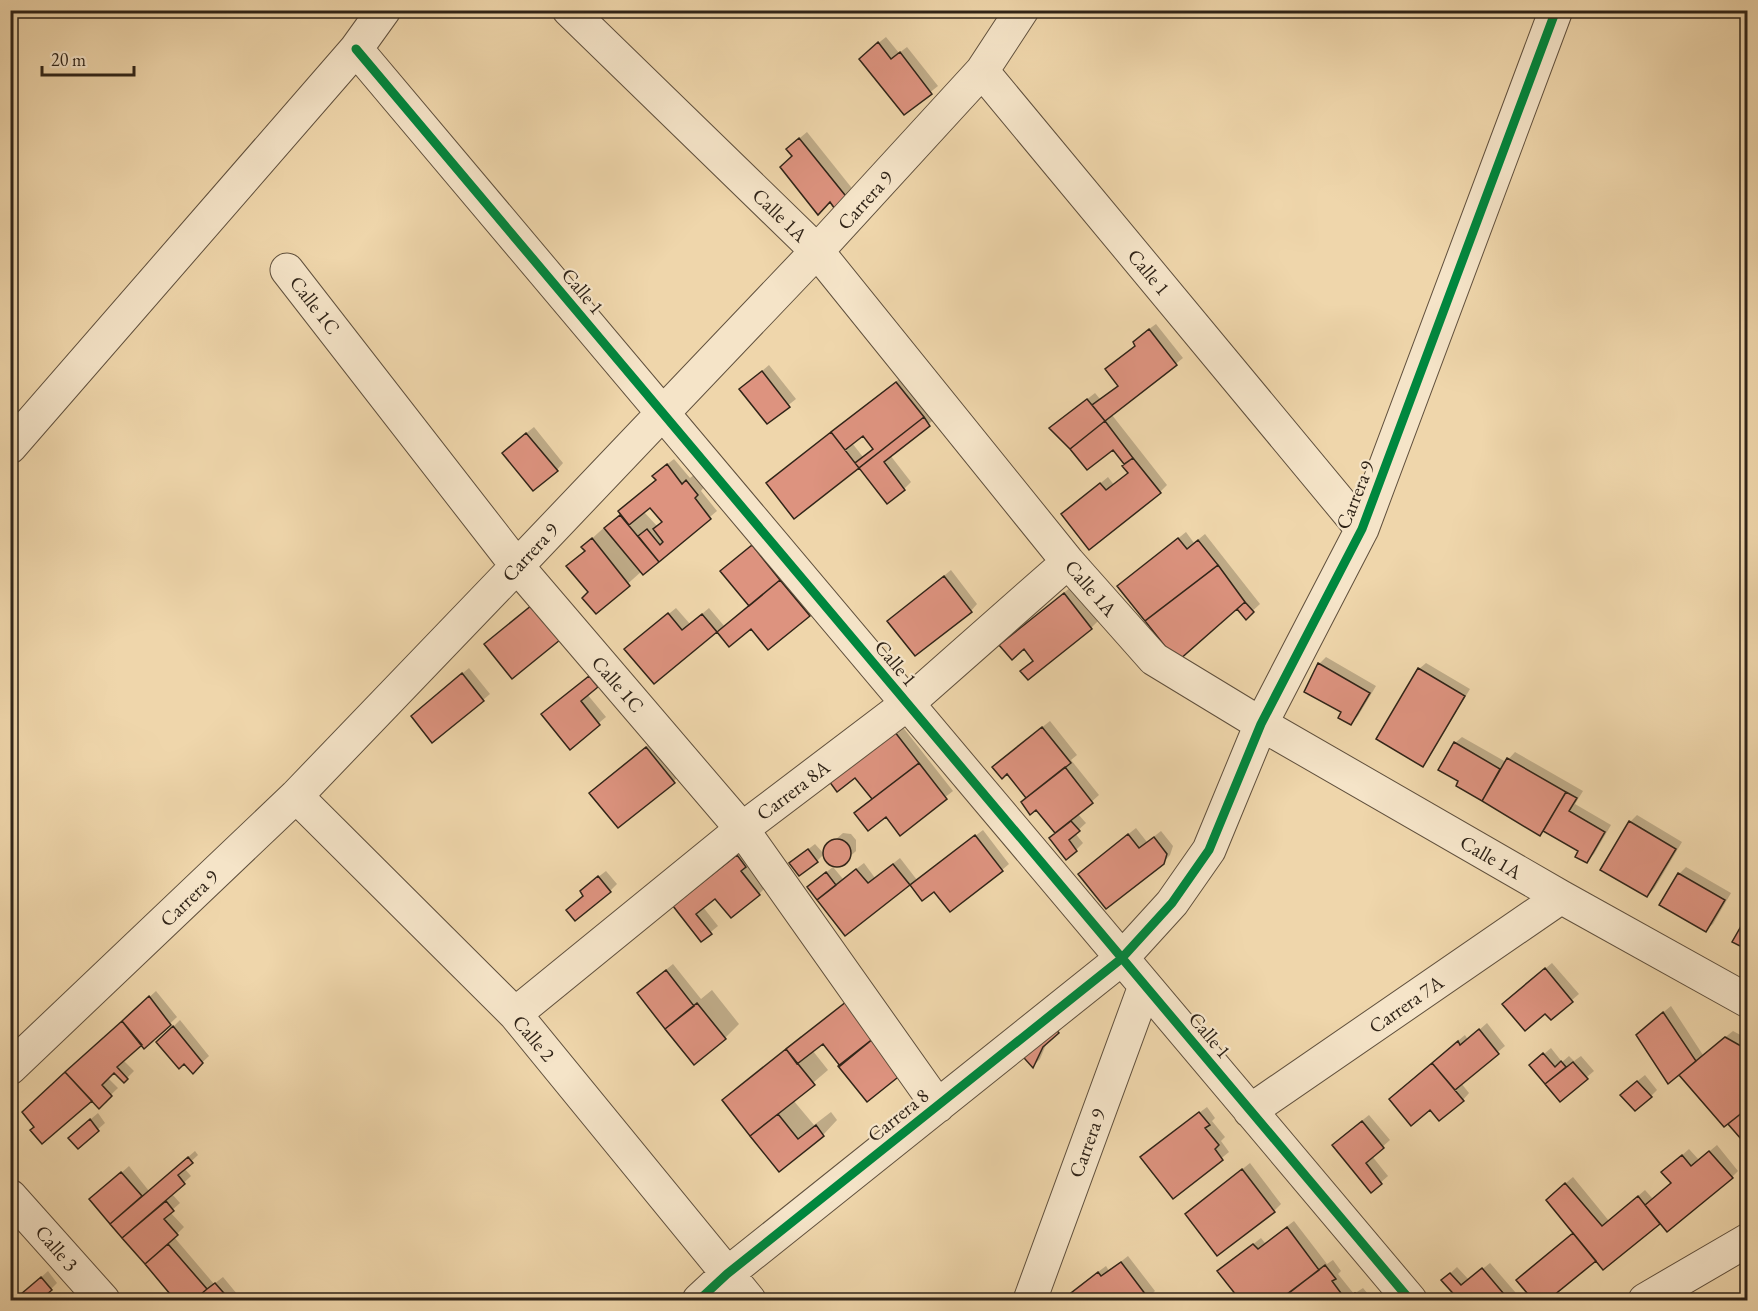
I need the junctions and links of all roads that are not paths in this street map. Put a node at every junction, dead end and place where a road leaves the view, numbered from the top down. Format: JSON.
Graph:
{"nodes":[{"id":1,"x":384,"y":10,"type":"edge"},
{"id":2,"x":569,"y":10,"type":"edge"},
{"id":3,"x":1022,"y":10,"type":"edge"},
{"id":4,"x":1556,"y":10,"type":"edge"},
{"id":5,"x":356,"y":49,"type":"junction"},
{"id":6,"x":982,"y":71,"type":"junction"},
{"id":7,"x":817,"y":251,"type":"junction"},
{"id":8,"x":288,"y":270,"type":"dead end"},
{"id":9,"x":662,"y":413,"type":"junction"},
{"id":10,"x":10,"y":447,"type":"edge"},
{"id":11,"x":1362,"y":528,"type":"junction"},
{"id":12,"x":1068,"y":562,"type":"junction"},
{"id":13,"x":517,"y":566,"type":"junction"},
{"id":14,"x":907,"y":704,"type":"junction"},
{"id":15,"x":1261,"y":724,"type":"junction"},
{"id":16,"x":296,"y":796,"type":"junction"},
{"id":17,"x":742,"y":829,"type":"junction"},
{"id":18,"x":1562,"y":897,"type":"junction"},
{"id":19,"x":1121,"y":959,"type":"junction"},
{"id":20,"x":1144,"y":986,"type":"junction"},
{"id":21,"x":1748,"y":1001,"type":"edge"},
{"id":22,"x":514,"y":1014,"type":"junction"},
{"id":23,"x":10,"y":1068,"type":"edge"},
{"id":24,"x":938,"y":1106,"type":"junction"},
{"id":25,"x":1250,"y":1111,"type":"junction"},
{"id":26,"x":10,"y":1196,"type":"edge"},
{"id":27,"x":1748,"y":1240,"type":"edge"},
{"id":28,"x":728,"y":1274,"type":"junction"},
{"id":29,"x":103,"y":1300,"type":"edge"},
{"id":30,"x":699,"y":1300,"type":"edge"},
{"id":31,"x":749,"y":1300,"type":"edge"},
{"id":32,"x":1030,"y":1300,"type":"edge"},
{"id":33,"x":1410,"y":1300,"type":"edge"},
{"id":34,"x":1645,"y":1300,"type":"edge"}],
"edges":[{"from":1,"to":5,"type":"street"},
{"from":2,"to":7,"type":"street","name":"Calle 1A"},
{"from":3,"to":6,"type":"street","name":"Carrera 9"},
{"from":4,"to":11,"type":"street","name":"Carrera 9"},
{"from":5,"to":9,"type":"street","name":"Calle 1"},
{"from":5,"to":10,"type":"street"},
{"from":6,"to":7,"type":"street","name":"Carrera 9"},
{"from":6,"to":11,"type":"street","name":"Calle 1"},
{"from":7,"to":9,"type":"street","name":"Carrera 9"},
{"from":7,"to":12,"type":"street","name":"Calle 1A"},
{"from":8,"to":13,"type":"street","name":"Calle 1C"},
{"from":9,"to":13,"type":"street","name":"Carrera 9"},
{"from":9,"to":14,"type":"street","name":"Calle 1"},
{"from":11,"to":15,"type":"street","name":"Carrera 9"},
{"from":12,"to":14,"type":"street","name":"Carrera 8A"},
{"from":12,"to":15,"type":"street","name":"Calle 1A"},
{"from":13,"to":16,"type":"street","name":"Carrera 9"},
{"from":13,"to":17,"type":"street","name":"Calle 1C"},
{"from":14,"to":17,"type":"street","name":"Carrera 8A"},
{"from":14,"to":19,"type":"street","name":"Calle 1"},
{"from":15,"to":18,"type":"street","name":"Calle 1A"},
{"from":15,"to":19,"type":"street","name":"Carrera 9"},
{"from":16,"to":22,"type":"street","name":"Calle 2"},
{"from":16,"to":23,"type":"street","name":"Carrera 9"},
{"from":17,"to":22,"type":"street","name":"Carrera 8A"},
{"from":17,"to":24,"type":"street","name":"Calle 1C"},
{"from":18,"to":21,"type":"street","name":"Calle 1A"},
{"from":18,"to":25,"type":"street","name":"Carrera 7A"},
{"from":19,"to":20,"type":"street","name":"Calle 1"},
{"from":19,"to":24,"type":"street","name":"Carrera 8"},
{"from":20,"to":25,"type":"street","name":"Calle 1"},
{"from":20,"to":32,"type":"street","name":"Carrera 9"},
{"from":22,"to":28,"type":"street","name":"Calle 2"},
{"from":24,"to":28,"type":"street","name":"Carrera 8"},
{"from":25,"to":33,"type":"street","name":"Calle 1"},
{"from":26,"to":29,"type":"street","name":"Calle 3"},
{"from":27,"to":34,"type":"street"},
{"from":28,"to":30,"type":"street","name":"Carrera 8"},
{"from":28,"to":31,"type":"street","name":"Calle 2"}]}
